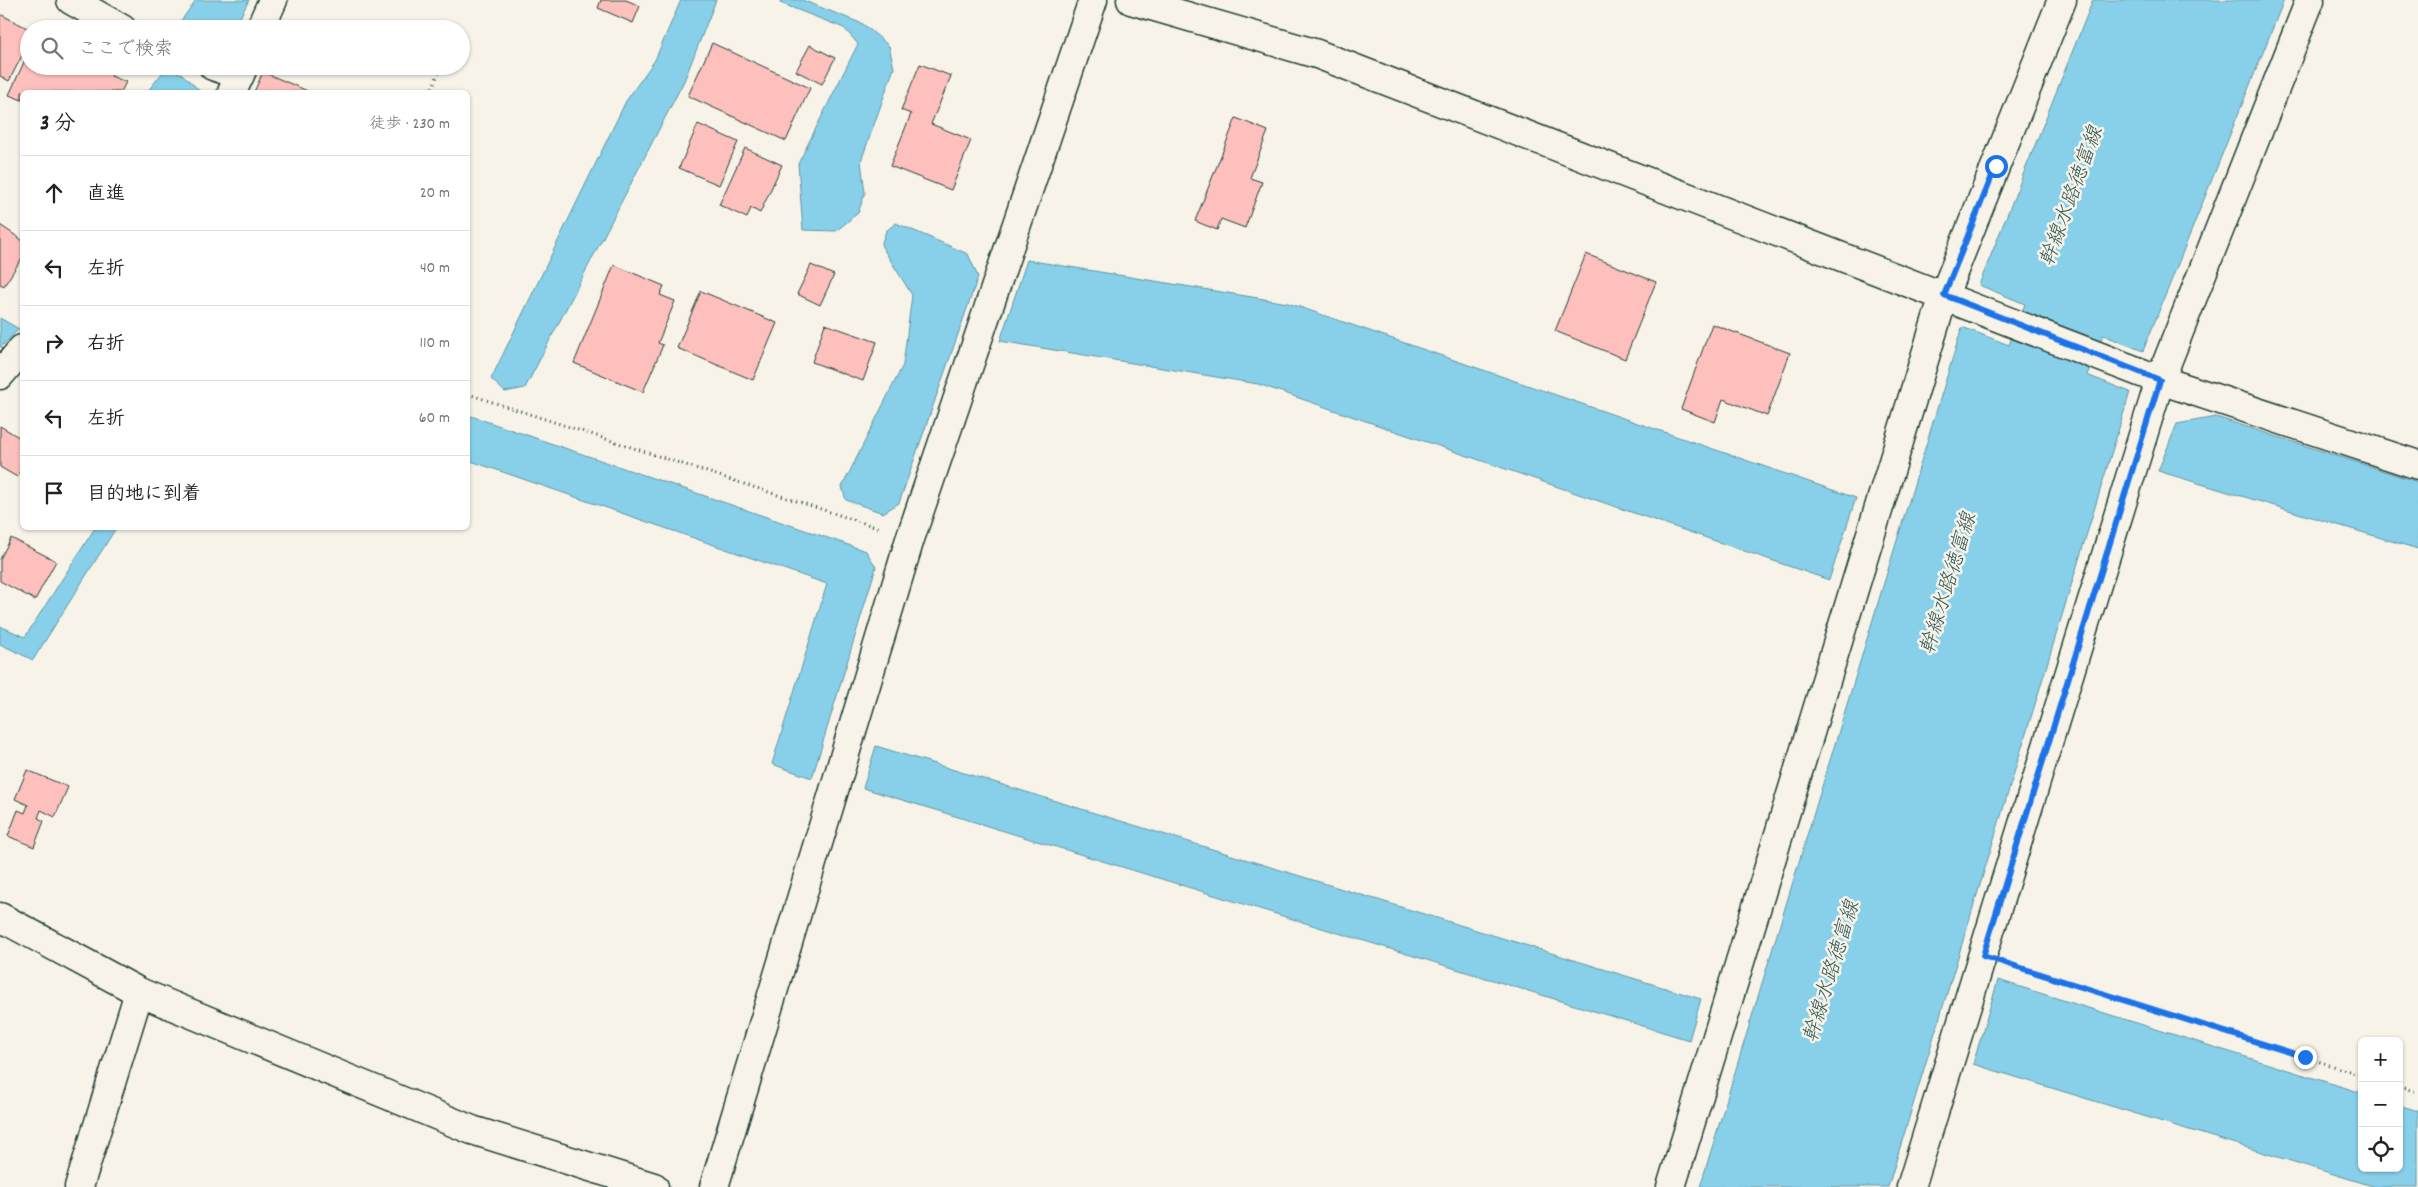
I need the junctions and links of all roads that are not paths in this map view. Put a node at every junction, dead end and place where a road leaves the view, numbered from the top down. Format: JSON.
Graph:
{"nodes":[{"id":1,"x":71,"y":0,"type":"edge"},
{"id":2,"x":273,"y":0,"type":"edge"},
{"id":3,"x":1093,"y":0,"type":"edge"},
{"id":4,"x":1130,"y":0,"type":"edge"},
{"id":5,"x":2062,"y":0,"type":"edge"},
{"id":6,"x":2310,"y":0,"type":"edge"},
{"id":7,"x":106,"y":20,"type":"edge"},
{"id":8,"x":264,"y":20,"type":"edge"},
{"id":9,"x":1944,"y":295,"type":"junction"},
{"id":10,"x":20,"y":350,"type":"edge"},
{"id":11,"x":0,"y":375,"type":"edge"},
{"id":12,"x":2160,"y":380,"type":"junction"},
{"id":13,"x":2418,"y":465,"type":"edge"},
{"id":14,"x":0,"y":917,"type":"edge"},
{"id":15,"x":140,"y":992,"type":"junction"},
{"id":16,"x":79,"y":1187,"type":"edge"},
{"id":17,"x":654,"y":1187,"type":"edge"},
{"id":18,"x":714,"y":1187,"type":"edge"},
{"id":19,"x":1671,"y":1187,"type":"edge"},
{"id":20,"x":1911,"y":1187,"type":"edge"}],
"edges":[{"from":1,"to":7,"type":"street"},
{"from":2,"to":8,"type":"street"},
{"from":3,"to":18,"type":"street"},
{"from":4,"to":9,"type":"street"},
{"from":5,"to":9,"type":"street"},
{"from":6,"to":12,"type":"street"},
{"from":9,"to":12,"type":"street"},
{"from":9,"to":19,"type":"street"},
{"from":10,"to":11,"type":"street"},
{"from":12,"to":13,"type":"street"},
{"from":12,"to":20,"type":"street"},
{"from":14,"to":15,"type":"street"},
{"from":15,"to":16,"type":"street"},
{"from":15,"to":17,"type":"street"}]}
